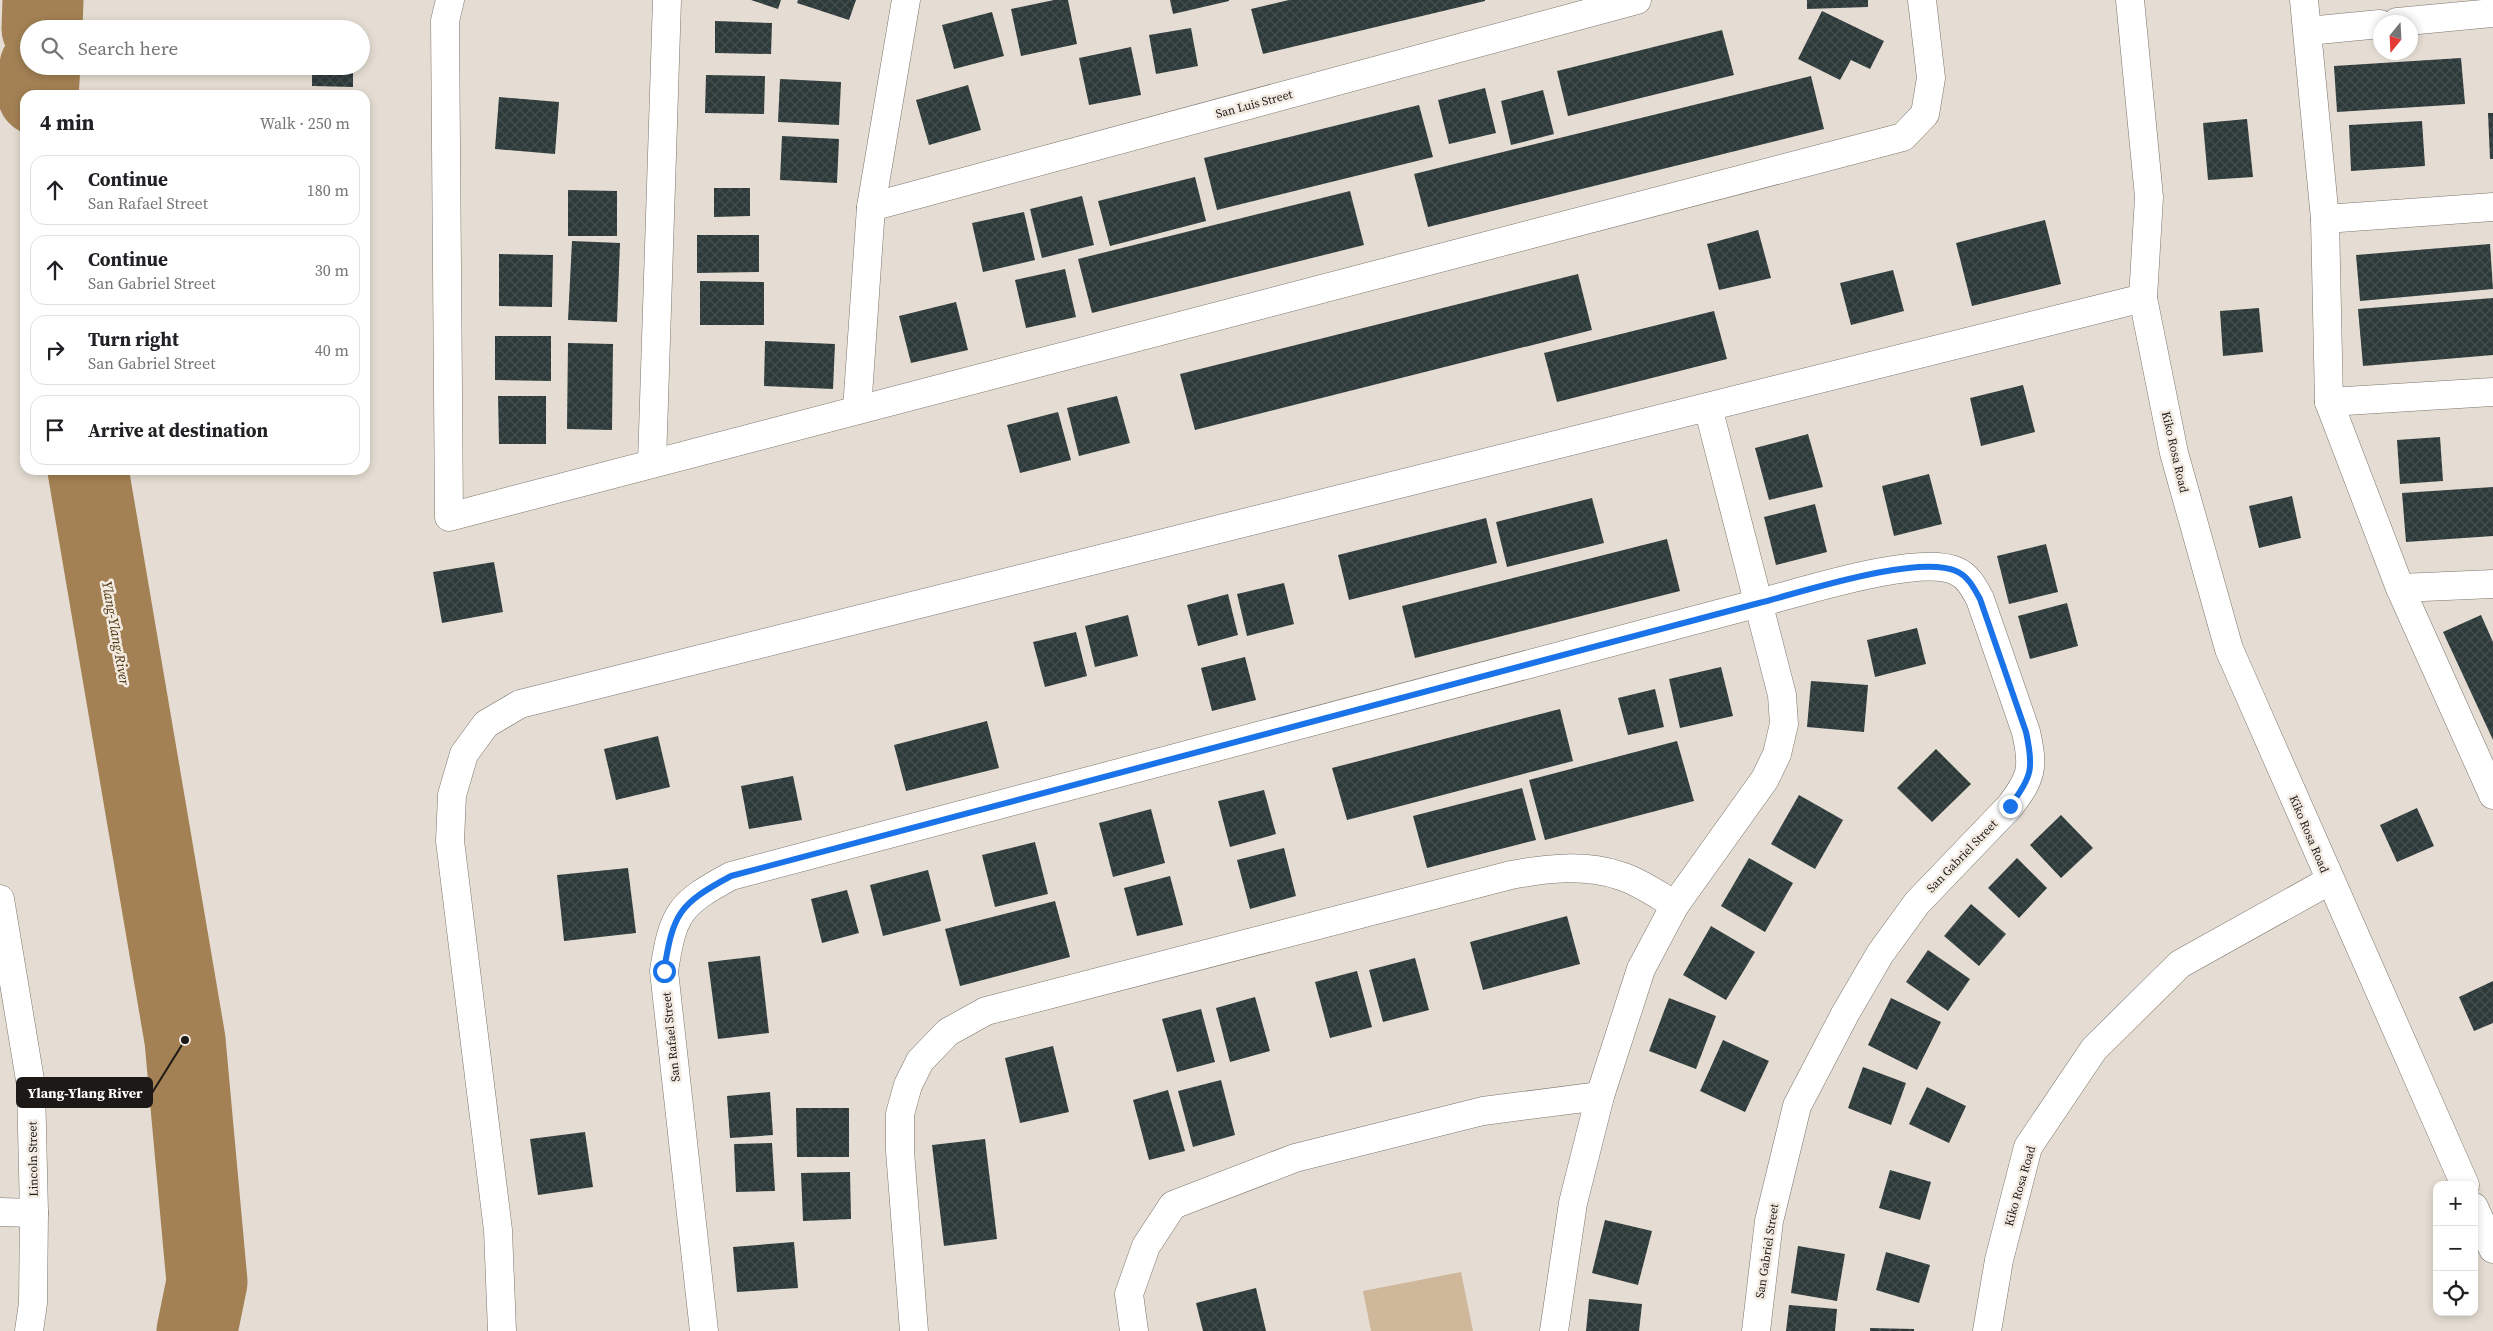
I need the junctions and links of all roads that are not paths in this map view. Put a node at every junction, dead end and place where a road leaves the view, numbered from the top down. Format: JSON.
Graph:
{"nodes":[{"id":1,"x":450,"y":0,"type":"edge"},
{"id":2,"x":667,"y":0,"type":"edge"},
{"id":3,"x":906,"y":0,"type":"edge"},
{"id":4,"x":1637,"y":0,"type":"edge"},
{"id":5,"x":1922,"y":0,"type":"edge"},
{"id":6,"x":2130,"y":0,"type":"edge"},
{"id":7,"x":2304,"y":0,"type":"edge"},
{"id":8,"x":2493,"y":13,"type":"edge"},
{"id":9,"x":2418,"y":20,"type":"edge"},
{"id":10,"x":2373,"y":25,"type":"edge"},
{"id":11,"x":2308,"y":31,"type":"junction"},
{"id":12,"x":871,"y":207,"type":"junction"},
{"id":13,"x":2493,"y":207,"type":"edge"},
{"id":14,"x":2325,"y":219,"type":"junction"},
{"id":15,"x":2143,"y":298,"type":"junction"},
{"id":16,"x":2493,"y":392,"type":"edge"},
{"id":17,"x":2329,"y":402,"type":"junction"},
{"id":18,"x":1708,"y":407,"type":"junction"},
{"id":19,"x":857,"y":410,"type":"junction"},
{"id":20,"x":652,"y":464,"type":"junction"},
{"id":21,"x":2493,"y":584,"type":"edge"},
{"id":22,"x":2400,"y":588,"type":"junction"},
{"id":23,"x":1759,"y":603,"type":"junction"},
{"id":24,"x":2493,"y":795,"type":"edge"},
{"id":25,"x":2330,"y":881,"type":"junction"},
{"id":26,"x":0,"y":899,"type":"edge"},
{"id":27,"x":1675,"y":905,"type":"junction"},
{"id":28,"x":7,"y":985,"type":"edge"},
{"id":29,"x":1600,"y":1096,"type":"junction"},
{"id":30,"x":2463,"y":1181,"type":"edge"},
{"id":31,"x":0,"y":1212,"type":"edge"},
{"id":32,"x":34,"y":1213,"type":"junction"},
{"id":33,"x":2478,"y":1215,"type":"edge"},
{"id":34,"x":2493,"y":1249,"type":"edge"},
{"id":35,"x":29,"y":1331,"type":"edge"},
{"id":36,"x":502,"y":1331,"type":"edge"},
{"id":37,"x":704,"y":1331,"type":"edge"},
{"id":38,"x":914,"y":1331,"type":"edge"},
{"id":39,"x":1134,"y":1331,"type":"edge"},
{"id":40,"x":1554,"y":1331,"type":"edge"},
{"id":41,"x":1756,"y":1331,"type":"edge"},
{"id":42,"x":1987,"y":1331,"type":"edge"}],
"edges":[{"from":1,"to":20,"type":"street"},
{"from":2,"to":20,"type":"street"},
{"from":3,"to":12,"type":"street"},
{"from":4,"to":12,"type":"street","name":"San Luis Street"},
{"from":5,"to":19,"type":"street"},
{"from":6,"to":15,"type":"street","name":"Kiko Rosa Road"},
{"from":7,"to":11,"type":"street"},
{"from":8,"to":9,"type":"street"},
{"from":10,"to":11,"type":"street"},
{"from":11,"to":14,"type":"street"},
{"from":12,"to":19,"type":"street"},
{"from":13,"to":14,"type":"street"},
{"from":14,"to":17,"type":"street"},
{"from":15,"to":18,"type":"street"},
{"from":15,"to":25,"type":"street","name":"Kiko Rosa Road"},
{"from":16,"to":17,"type":"street"},
{"from":17,"to":22,"type":"street"},
{"from":18,"to":23,"type":"street"},
{"from":18,"to":36,"type":"street"},
{"from":19,"to":20,"type":"street"},
{"from":21,"to":22,"type":"street"},
{"from":22,"to":24,"type":"street"},
{"from":23,"to":27,"type":"street"},
{"from":23,"to":37,"type":"street","name":"San Rafael Street"},
{"from":23,"to":41,"type":"street","name":"San Gabriel Street"},
{"from":25,"to":30,"type":"street","name":"Kiko Rosa Road"},
{"from":25,"to":42,"type":"street","name":"Kiko Rosa Road"},
{"from":26,"to":28,"type":"street","name":"Lincoln Street"},
{"from":27,"to":29,"type":"street"},
{"from":27,"to":38,"type":"street"},
{"from":28,"to":32,"type":"street","name":"Lincoln Street"},
{"from":29,"to":39,"type":"street"},
{"from":29,"to":40,"type":"street"},
{"from":31,"to":32,"type":"street"},
{"from":32,"to":35,"type":"street","name":"Lincoln Street"},
{"from":33,"to":34,"type":"street"}]}
